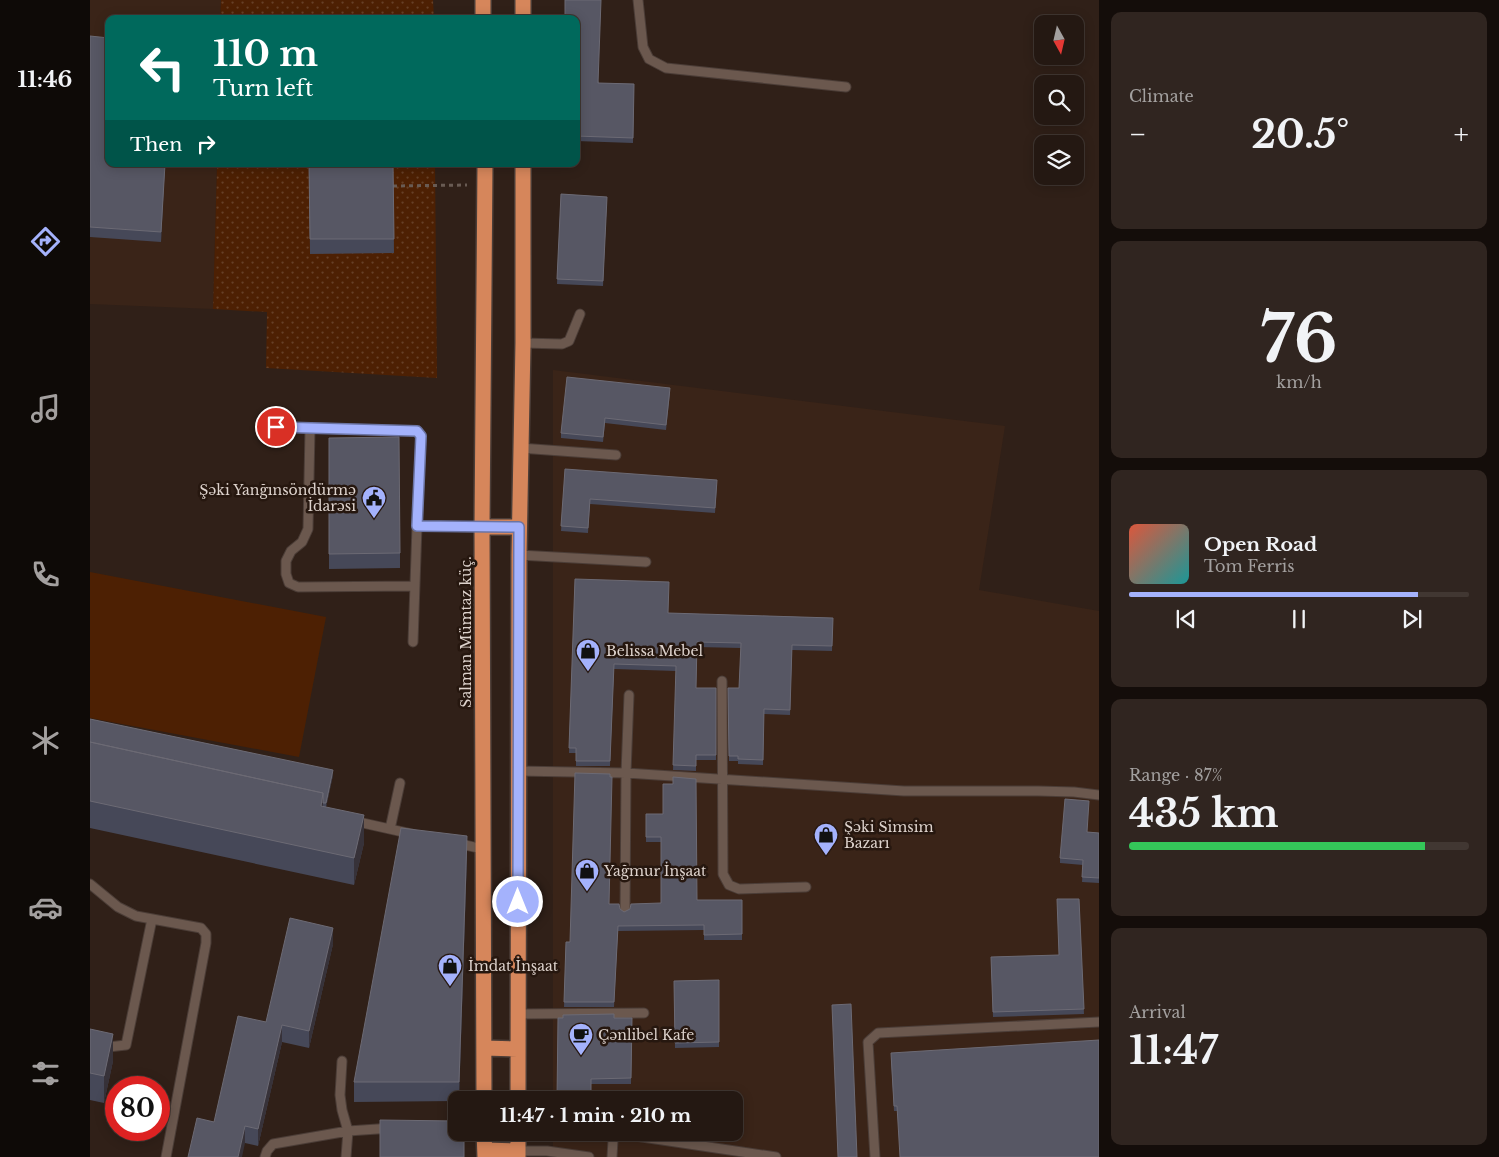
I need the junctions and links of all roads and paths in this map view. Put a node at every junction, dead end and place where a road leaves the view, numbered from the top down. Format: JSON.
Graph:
{"nodes":[{"id":1,"x":483,"y":0,"type":"edge"},
{"id":2,"x":524,"y":0,"type":"edge"},
{"id":3,"x":638,"y":0,"type":"edge"},
{"id":4,"x":483,"y":15,"type":"edge"},
{"id":5,"x":523,"y":15,"type":"edge"},
{"id":6,"x":846,"y":87,"type":"dead end"},
{"id":7,"x":485,"y":167,"type":"edge"},
{"id":8,"x":523,"y":167,"type":"edge"},
{"id":9,"x":485,"y":185,"type":"junction"},
{"id":10,"x":393,"y":186,"type":"edge"},
{"id":11,"x":580,"y":314,"type":"dead end"},
{"id":12,"x":522,"y":343,"type":"junction"},
{"id":13,"x":276,"y":427,"type":"dead end"},
{"id":14,"x":310,"y":428,"type":"junction"},
{"id":15,"x":520,"y":448,"type":"junction"},
{"id":16,"x":616,"y":455,"type":"dead end"},
{"id":17,"x":417,"y":526,"type":"junction"},
{"id":18,"x":482,"y":527,"type":"junction"},
{"id":19,"x":519,"y":527,"type":"junction"},
{"id":20,"x":518,"y":555,"type":"junction"},
{"id":21,"x":646,"y":562,"type":"dead end"},
{"id":22,"x":414,"y":586,"type":"junction"},
{"id":23,"x":413,"y":642,"type":"dead end"},
{"id":24,"x":722,"y":681,"type":"dead end"},
{"id":25,"x":629,"y":695,"type":"dead end"},
{"id":26,"x":518,"y":771,"type":"junction"},
{"id":27,"x":626,"y":773,"type":"junction"},
{"id":28,"x":400,"y":783,"type":"dead end"},
{"id":29,"x":1099,"y":795,"type":"edge"},
{"id":30,"x":342,"y":819,"type":"edge"},
{"id":31,"x":390,"y":829,"type":"junction"},
{"id":32,"x":418,"y":835,"type":"edge"},
{"id":33,"x":446,"y":841,"type":"edge"},
{"id":34,"x":483,"y":849,"type":"junction"},
{"id":35,"x":90,"y":884,"type":"edge"},
{"id":36,"x":806,"y":887,"type":"dead end"},
{"id":37,"x":625,"y":911,"type":"edge"},
{"id":38,"x":152,"y":919,"type":"junction"},
{"id":39,"x":644,"y":1013,"type":"dead end"},
{"id":40,"x":518,"y":1014,"type":"junction"},
{"id":41,"x":1099,"y":1022,"type":"edge"},
{"id":42,"x":90,"y":1043,"type":"edge"},
{"id":43,"x":484,"y":1048,"type":"junction"},
{"id":44,"x":518,"y":1049,"type":"junction"},
{"id":45,"x":342,"y":1062,"type":"dead end"},
{"id":46,"x":484,"y":1091,"type":"edge"},
{"id":47,"x":518,"y":1091,"type":"edge"},
{"id":48,"x":397,"y":1128,"type":"edge"},
{"id":49,"x":348,"y":1131,"type":"junction"},
{"id":50,"x":484,"y":1141,"type":"edge"},
{"id":51,"x":518,"y":1141,"type":"edge"},
{"id":52,"x":485,"y":1154,"type":"edge"},
{"id":53,"x":518,"y":1154,"type":"edge"},
{"id":54,"x":776,"y":1156,"type":"edge"},
{"id":55,"x":166,"y":1157,"type":"edge"},
{"id":56,"x":264,"y":1157,"type":"edge"},
{"id":57,"x":346,"y":1157,"type":"edge"},
{"id":58,"x":589,"y":1157,"type":"edge"},
{"id":59,"x":612,"y":1157,"type":"edge"},
{"id":60,"x":875,"y":1157,"type":"edge"}],
"edges":[{"from":1,"to":4,"type":"highway"},
{"from":2,"to":5,"type":"highway"},
{"from":3,"to":6,"type":"lane"},
{"from":7,"to":9,"type":"highway","name":"Salman Mümtaz küç."},
{"from":8,"to":12,"type":"highway"},
{"from":9,"to":10,"type":"path"},
{"from":9,"to":18,"type":"highway","name":"Salman Mümtaz küç."},
{"from":11,"to":12,"type":"lane"},
{"from":12,"to":15,"type":"highway"},
{"from":13,"to":14,"type":"lane"},
{"from":14,"to":17,"type":"lane"},
{"from":14,"to":22,"type":"lane"},
{"from":15,"to":16,"type":"lane"},
{"from":15,"to":19,"type":"highway"},
{"from":17,"to":18,"type":"lane"},
{"from":17,"to":22,"type":"lane"},
{"from":18,"to":19,"type":"highway"},
{"from":18,"to":34,"type":"highway","name":"Salman Mümtaz küç."},
{"from":19,"to":20,"type":"highway"},
{"from":20,"to":21,"type":"lane"},
{"from":20,"to":26,"type":"highway"},
{"from":22,"to":23,"type":"lane"},
{"from":24,"to":36,"type":"lane"},
{"from":25,"to":27,"type":"lane"},
{"from":26,"to":27,"type":"lane"},
{"from":26,"to":40,"type":"highway"},
{"from":27,"to":29,"type":"lane"},
{"from":27,"to":37,"type":"lane"},
{"from":28,"to":31,"type":"lane"},
{"from":30,"to":31,"type":"lane"},
{"from":31,"to":32,"type":"lane"},
{"from":33,"to":34,"type":"lane"},
{"from":34,"to":43,"type":"highway","name":"Salman Mümtaz küç."},
{"from":35,"to":38,"type":"lane"},
{"from":38,"to":42,"type":"lane"},
{"from":38,"to":55,"type":"lane"},
{"from":39,"to":40,"type":"lane"},
{"from":40,"to":44,"type":"highway"},
{"from":41,"to":60,"type":"lane"},
{"from":43,"to":44,"type":"highway"},
{"from":43,"to":46,"type":"highway","name":"Salman Mümtaz küç."},
{"from":44,"to":47,"type":"highway"},
{"from":45,"to":49,"type":"lane"},
{"from":48,"to":49,"type":"lane"},
{"from":49,"to":56,"type":"lane"},
{"from":49,"to":57,"type":"lane"},
{"from":50,"to":52,"type":"highway"},
{"from":51,"to":53,"type":"highway"},
{"from":52,"to":53,"type":"highway"},
{"from":53,"to":58,"type":"lane"},
{"from":54,"to":59,"type":"lane"}]}
